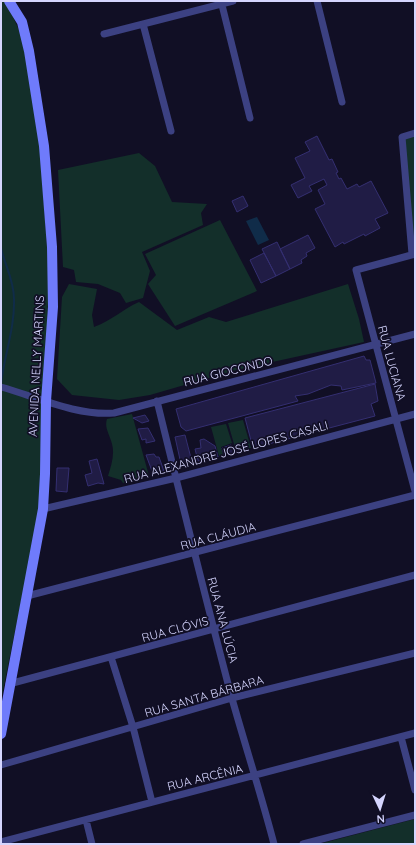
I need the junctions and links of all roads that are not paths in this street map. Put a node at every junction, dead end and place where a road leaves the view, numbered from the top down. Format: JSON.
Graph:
{"nodes":[{"id":1,"x":9,"y":1,"type":"edge"},
{"id":2,"x":233,"y":1,"type":"edge"},
{"id":3,"x":317,"y":1,"type":"edge"},
{"id":4,"x":222,"y":2,"type":"edge"},
{"id":5,"x":143,"y":24,"type":"junction"},
{"id":6,"x":104,"y":34,"type":"dead end"},
{"id":7,"x":342,"y":102,"type":"dead end"},
{"id":8,"x":250,"y":118,"type":"dead end"},
{"id":9,"x":171,"y":131,"type":"dead end"},
{"id":10,"x":415,"y":133,"type":"edge"},
{"id":11,"x":413,"y":254,"type":"edge"},
{"id":12,"x":415,"y":334,"type":"edge"},
{"id":13,"x":376,"y":345,"type":"junction"},
{"id":14,"x":1,"y":387,"type":"edge"},
{"id":15,"x":46,"y":401,"type":"junction"},
{"id":16,"x":156,"y":401,"type":"junction"},
{"id":17,"x":415,"y":414,"type":"edge"},
{"id":18,"x":395,"y":419,"type":"junction"},
{"id":19,"x":176,"y":478,"type":"junction"},
{"id":20,"x":415,"y":491,"type":"edge"},
{"id":21,"x":415,"y":495,"type":"edge"},
{"id":22,"x":43,"y":510,"type":"junction"},
{"id":23,"x":194,"y":554,"type":"junction"},
{"id":24,"x":415,"y":575,"type":"edge"},
{"id":25,"x":27,"y":596,"type":"junction"},
{"id":26,"x":214,"y":630,"type":"junction"},
{"id":27,"x":415,"y":653,"type":"edge"},
{"id":28,"x":111,"y":657,"type":"junction"},
{"id":29,"x":9,"y":684,"type":"junction"},
{"id":30,"x":232,"y":698,"type":"junction"},
{"id":31,"x":133,"y":727,"type":"junction"},
{"id":32,"x":415,"y":733,"type":"edge"},
{"id":33,"x":1,"y":734,"type":"edge"},
{"id":34,"x":401,"y":737,"type":"junction"},
{"id":35,"x":1,"y":765,"type":"edge"},
{"id":36,"x":256,"y":776,"type":"junction"},
{"id":37,"x":415,"y":790,"type":"edge"},
{"id":38,"x":152,"y":802,"type":"junction"},
{"id":39,"x":415,"y":815,"type":"edge"},
{"id":40,"x":86,"y":820,"type":"junction"},
{"id":41,"x":1,"y":842,"type":"edge"},
{"id":42,"x":318,"y":842,"type":"edge"},
{"id":43,"x":92,"y":844,"type":"edge"},
{"id":44,"x":274,"y":844,"type":"edge"},
{"id":45,"x":303,"y":844,"type":"edge"}],
"edges":[{"from":1,"to":15,"type":"main road","name":"AVENIDA NELLY MARTINS"},
{"from":2,"to":4,"type":"street"},
{"from":3,"to":7,"type":"street"},
{"from":4,"to":5,"type":"street"},
{"from":4,"to":8,"type":"street"},
{"from":5,"to":6,"type":"street"},
{"from":5,"to":9,"type":"street"},
{"from":10,"to":11,"type":"street"},
{"from":11,"to":13,"type":"street","name":"RUA LUCIANA"},
{"from":12,"to":13,"type":"street","name":"RUA GIOCONDO"},
{"from":13,"to":16,"type":"street","name":"RUA GIOCONDO"},
{"from":13,"to":18,"type":"street","name":"RUA LUCIANA"},
{"from":14,"to":15,"type":"street","name":"RUA GIOCONDO"},
{"from":15,"to":16,"type":"street","name":"RUA GIOCONDO"},
{"from":15,"to":22,"type":"main road","name":"AVENIDA NELLY MARTINS"},
{"from":16,"to":19,"type":"street","name":"RUA ANA LÚCIA"},
{"from":17,"to":18,"type":"street","name":"RUA ALEXANDRE JOSÉ LOPES CASALI"},
{"from":18,"to":19,"type":"street","name":"RUA ALEXANDRE JOSÉ LOPES CASALI"},
{"from":18,"to":20,"type":"street","name":"RUA LUCIANA"},
{"from":19,"to":22,"type":"street","name":"RUA ALEXANDRE JOSÉ LOPES CASALI"},
{"from":19,"to":23,"type":"street","name":"RUA ANA LÚCIA"},
{"from":21,"to":23,"type":"street","name":"RUA CLÁUDIA"},
{"from":22,"to":25,"type":"main road","name":"AVENIDA NELLY MARTINS"},
{"from":23,"to":25,"type":"street","name":"RUA CLÁUDIA"},
{"from":23,"to":26,"type":"street","name":"RUA ANA LÚCIA"},
{"from":24,"to":26,"type":"street","name":"RUA CLÓVIS"},
{"from":25,"to":29,"type":"main road","name":"AVENIDA NELLY MARTINS"},
{"from":26,"to":28,"type":"street","name":"RUA CLÓVIS"},
{"from":26,"to":30,"type":"street","name":"RUA ANA LÚCIA"},
{"from":27,"to":30,"type":"street","name":"RUA SANTA BÁRBARA"},
{"from":28,"to":29,"type":"street","name":"RUA CLÓVIS"},
{"from":28,"to":31,"type":"street"},
{"from":29,"to":33,"type":"main road","name":"AVENIDA NELLY MARTINS"},
{"from":30,"to":31,"type":"street","name":"RUA SANTA BÁRBARA"},
{"from":30,"to":36,"type":"street","name":"RUA ANA LÚCIA"},
{"from":31,"to":35,"type":"street","name":"RUA SANTA BÁRBARA"},
{"from":31,"to":38,"type":"street"},
{"from":32,"to":34,"type":"street","name":"RUA ARCÊNIA"},
{"from":34,"to":36,"type":"street","name":"RUA ARCÊNIA"},
{"from":34,"to":37,"type":"street"},
{"from":36,"to":38,"type":"street","name":"RUA ARCÊNIA"},
{"from":36,"to":44,"type":"street","name":"RUA ANA LÚCIA"},
{"from":38,"to":40,"type":"street","name":"RUA ARCÊNIA"},
{"from":39,"to":42,"type":"street"},
{"from":40,"to":41,"type":"street","name":"RUA ARCÊNIA"},
{"from":40,"to":43,"type":"street"},
{"from":42,"to":45,"type":"street"}]}
